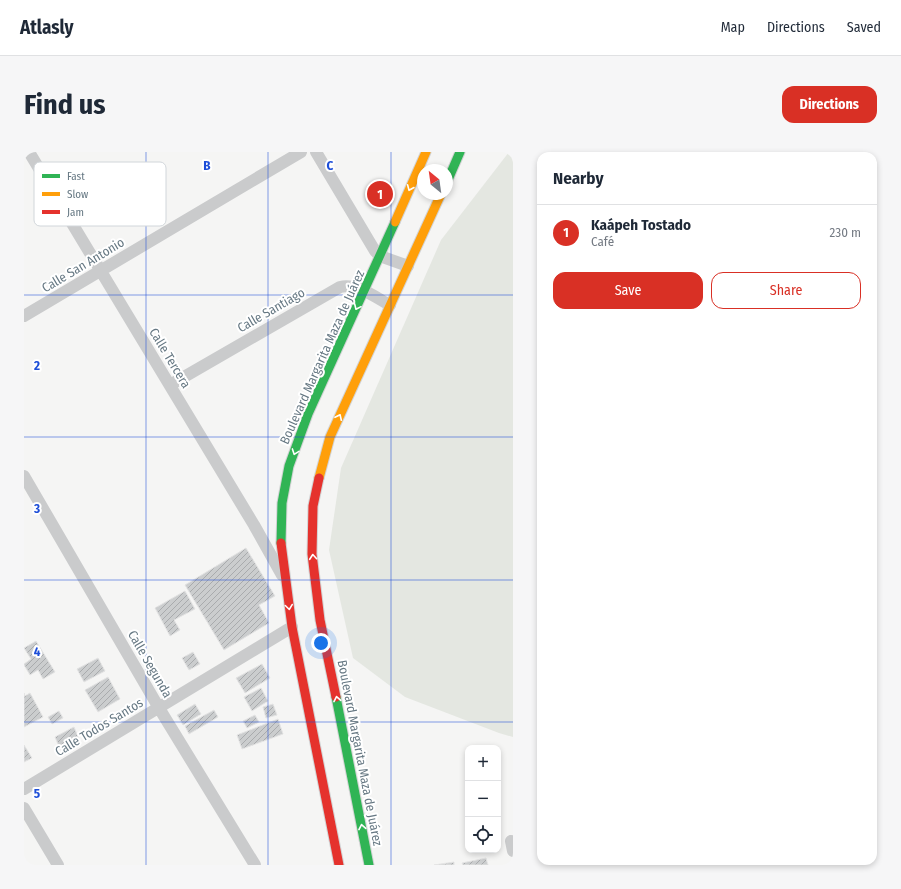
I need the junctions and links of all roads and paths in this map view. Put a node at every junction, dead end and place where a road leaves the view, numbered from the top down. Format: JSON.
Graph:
{"nodes":[{"id":1,"x":29,"y":152,"type":"edge"},
{"id":2,"x":301,"y":152,"type":"edge"},
{"id":3,"x":316,"y":152,"type":"edge"},
{"id":4,"x":426,"y":152,"type":"edge"},
{"id":5,"x":460,"y":152,"type":"edge"},
{"id":6,"x":35,"y":162,"type":"edge"},
{"id":7,"x":453,"y":168,"type":"edge"},
{"id":8,"x":438,"y":200,"type":"edge"},
{"id":9,"x":74,"y":226,"type":"edge"},
{"id":10,"x":380,"y":256,"type":"junction"},
{"id":11,"x":408,"y":266,"type":"junction"},
{"id":12,"x":101,"y":270,"type":"junction"},
{"id":13,"x":364,"y":292,"type":"junction"},
{"id":14,"x":390,"y":305,"type":"junction"},
{"id":15,"x":24,"y":316,"type":"edge"},
{"id":16,"x":170,"y":385,"type":"junction"},
{"id":17,"x":24,"y":476,"type":"edge"},
{"id":18,"x":285,"y":580,"type":"junction"},
{"id":19,"x":292,"y":627,"type":"junction"},
{"id":20,"x":159,"y":708,"type":"junction"},
{"id":21,"x":24,"y":789,"type":"edge"},
{"id":22,"x":24,"y":808,"type":"edge"},
{"id":23,"x":58,"y":865,"type":"edge"},
{"id":24,"x":255,"y":865,"type":"edge"},
{"id":25,"x":339,"y":865,"type":"edge"},
{"id":26,"x":369,"y":865,"type":"edge"}],
"edges":[{"from":1,"to":6,"type":"street","name":"Calle Tercera"},
{"from":2,"to":12,"type":"street","name":"Calle San Antonio"},
{"from":3,"to":10,"type":"street"},
{"from":4,"to":10,"type":"main road","name":"Boulevard Margarita Maza de Juárez","one_way":true},
{"from":5,"to":7,"type":"main road"},
{"from":8,"to":11,"type":"main road","name":"Boulevard Margarita Maza de Juárez"},
{"from":9,"to":12,"type":"street","name":"Calle Tercera"},
{"from":10,"to":11,"type":"street"},
{"from":10,"to":13,"type":"main road","name":"Boulevard Margarita Maza de Juárez"},
{"from":11,"to":14,"type":"main road","name":"Boulevard Margarita Maza de Juárez"},
{"from":12,"to":15,"type":"street","name":"Calle San Antonio"},
{"from":12,"to":16,"type":"street","name":"Calle Tercera"},
{"from":13,"to":14,"type":"street","name":"Calle Santiago"},
{"from":13,"to":16,"type":"street","name":"Calle Santiago"},
{"from":13,"to":18,"type":"main road","name":"Boulevard Margarita Maza de Juárez","one_way":true},
{"from":26,"to":14,"type":"main road","name":"Boulevard Margarita Maza de Juárez","one_way":true},
{"from":16,"to":18,"type":"street","name":"Calle Tercera"},
{"from":17,"to":20,"type":"street","name":"Calle Segunda"},
{"from":18,"to":19,"type":"main road","name":"Boulevard Margarita Maza de Juárez","one_way":true},
{"from":19,"to":20,"type":"street","name":"Calle Todos Santos"},
{"from":19,"to":25,"type":"main road","name":"Boulevard Margarita Maza de Juárez"},
{"from":20,"to":21,"type":"street","name":"Calle Todos Santos"},
{"from":20,"to":24,"type":"street","name":"Calle Segunda"},
{"from":22,"to":23,"type":"street"}]}
